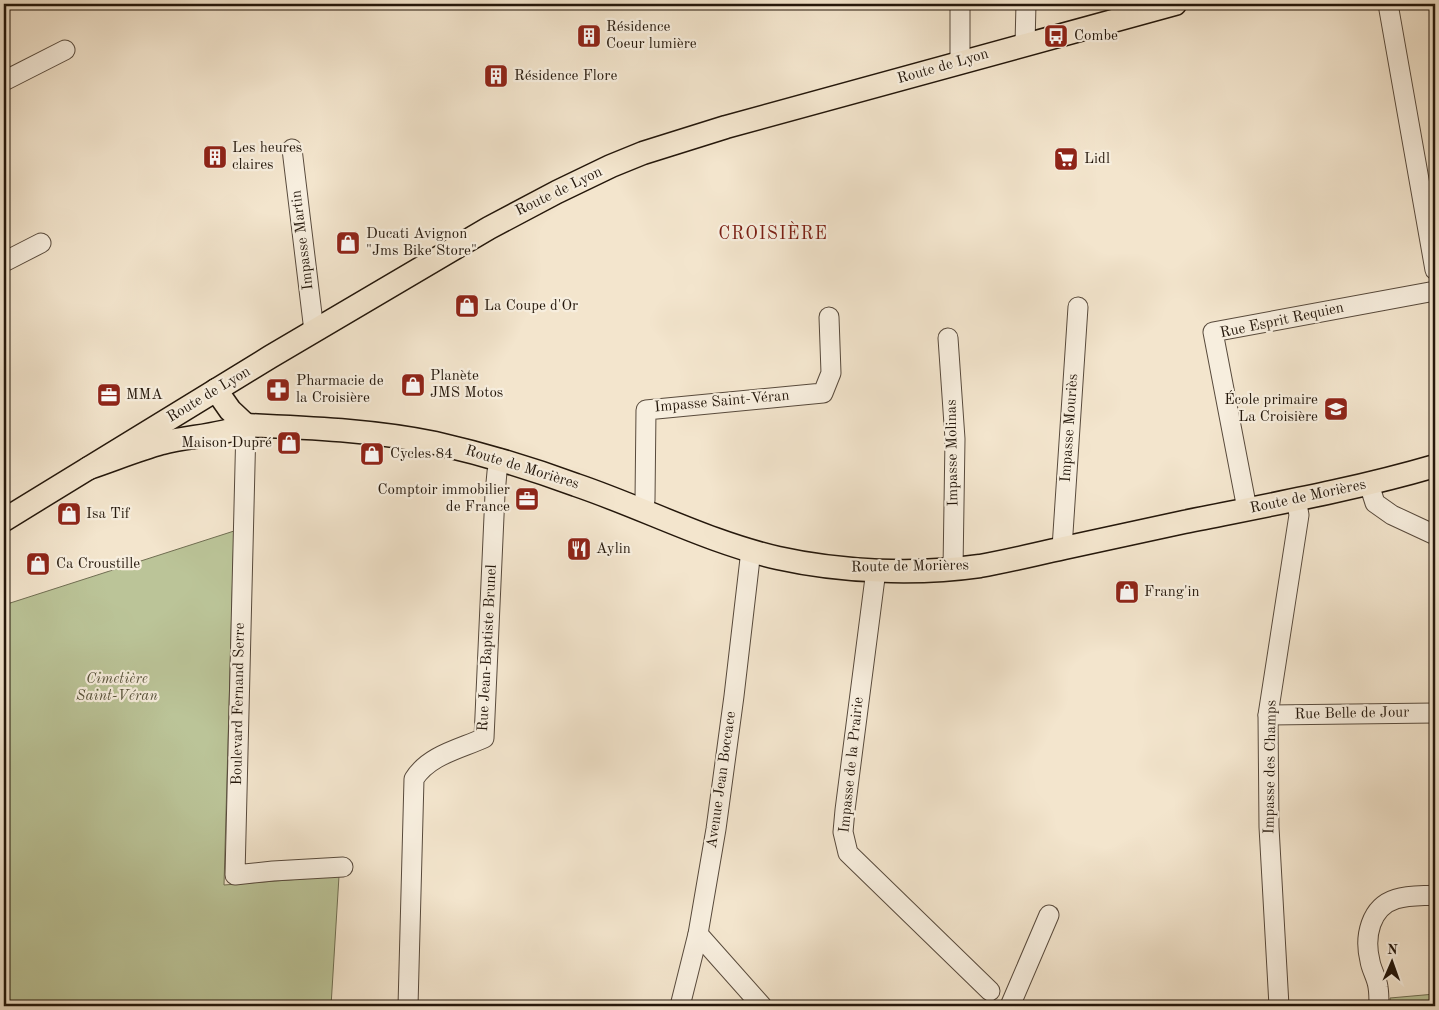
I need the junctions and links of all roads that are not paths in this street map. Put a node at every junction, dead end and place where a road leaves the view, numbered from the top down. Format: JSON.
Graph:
{"nodes":[{"id":1,"x":960,"y":4,"type":"edge"},
{"id":2,"x":1026,"y":4,"type":"edge"},
{"id":3,"x":1175,"y":4,"type":"edge"},
{"id":4,"x":1388,"y":4,"type":"edge"},
{"id":5,"x":1137,"y":9,"type":"edge"},
{"id":6,"x":1025,"y":44,"type":"junction"},
{"id":7,"x":65,"y":50,"type":"dead end"},
{"id":8,"x":960,"y":62,"type":"junction"},
{"id":9,"x":4,"y":81,"type":"edge"},
{"id":10,"x":292,"y":148,"type":"dead end"},
{"id":11,"x":41,"y":243,"type":"dead end"},
{"id":12,"x":4,"y":262,"type":"edge"},
{"id":13,"x":1435,"y":270,"type":"edge"},
{"id":14,"x":1435,"y":291,"type":"edge"},
{"id":15,"x":1078,"y":307,"type":"dead end"},
{"id":16,"x":829,"y":317,"type":"dead end"},
{"id":17,"x":314,"y":331,"type":"junction"},
{"id":18,"x":948,"y":338,"type":"dead end"},
{"id":19,"x":216,"y":390,"type":"junction"},
{"id":20,"x":246,"y":425,"type":"junction"},
{"id":21,"x":501,"y":459,"type":"junction"},
{"id":22,"x":1435,"y":466,"type":"edge"},
{"id":23,"x":89,"y":468,"type":"junction"},
{"id":24,"x":1369,"y":484,"type":"junction"},
{"id":25,"x":1296,"y":499,"type":"junction"},
{"id":26,"x":1246,"y":509,"type":"junction"},
{"id":27,"x":642,"y":511,"type":"junction"},
{"id":28,"x":4,"y":520,"type":"edge"},
{"id":29,"x":1435,"y":535,"type":"edge"},
{"id":30,"x":1062,"y":548,"type":"junction"},
{"id":31,"x":750,"y":550,"type":"junction"},
{"id":32,"x":953,"y":569,"type":"junction"},
{"id":33,"x":876,"y":570,"type":"junction"},
{"id":34,"x":1435,"y":713,"type":"edge"},
{"id":35,"x":1268,"y":715,"type":"junction"},
{"id":36,"x":343,"y":868,"type":"dead end"},
{"id":37,"x":1435,"y":895,"type":"edge"},
{"id":38,"x":1049,"y":915,"type":"dead end"},
{"id":39,"x":698,"y":934,"type":"junction"},
{"id":40,"x":990,"y":991,"type":"dead end"},
{"id":41,"x":408,"y":1006,"type":"edge"},
{"id":42,"x":680,"y":1006,"type":"edge"},
{"id":43,"x":762,"y":1006,"type":"edge"},
{"id":44,"x":1010,"y":1006,"type":"edge"},
{"id":45,"x":1279,"y":1006,"type":"edge"},
{"id":46,"x":1379,"y":1006,"type":"edge"}],
"edges":[{"from":1,"to":8,"type":"street"},
{"from":2,"to":6,"type":"street"},
{"from":3,"to":5,"type":"main road","name":"Route de Lyon"},
{"from":4,"to":13,"type":"street"},
{"from":5,"to":6,"type":"main road","name":"Route de Lyon"},
{"from":6,"to":8,"type":"main road","name":"Route de Lyon"},
{"from":7,"to":9,"type":"street"},
{"from":8,"to":17,"type":"main road","name":"Route de Lyon"},
{"from":10,"to":17,"type":"street","name":"Impasse Martin"},
{"from":11,"to":12,"type":"street"},
{"from":14,"to":26,"type":"street","name":"Rue Esprit Requien"},
{"from":15,"to":30,"type":"street","name":"Impasse Mouriès"},
{"from":16,"to":27,"type":"street","name":"Impasse Saint-Véran"},
{"from":17,"to":19,"type":"main road","name":"Route de Lyon"},
{"from":18,"to":32,"type":"street","name":"Impasse Molinas"},
{"from":19,"to":20,"type":"main road"},
{"from":19,"to":23,"type":"main road","name":"Route de Lyon"},
{"from":20,"to":21,"type":"main road","name":"Route de Morières"},
{"from":20,"to":23,"type":"main road","name":"Route de Morières"},
{"from":20,"to":36,"type":"street","name":"Boulevard Fernand Serre"},
{"from":21,"to":27,"type":"main road","name":"Route de Morières"},
{"from":21,"to":41,"type":"street","name":"Rue Jean-Baptiste Brunel"},
{"from":22,"to":24,"type":"main road","name":"Route de Morières"},
{"from":23,"to":28,"type":"main road","name":"Route de Lyon"},
{"from":24,"to":25,"type":"main road","name":"Route de Morières"},
{"from":24,"to":29,"type":"street"},
{"from":25,"to":26,"type":"main road","name":"Route de Morières"},
{"from":25,"to":35,"type":"street","name":"Impasse des Champs"},
{"from":26,"to":30,"type":"main road","name":"Route de Morières"},
{"from":27,"to":31,"type":"main road","name":"Route de Morières"},
{"from":30,"to":32,"type":"main road","name":"Route de Morières"},
{"from":31,"to":33,"type":"main road","name":"Route de Morières"},
{"from":31,"to":39,"type":"street","name":"Avenue Jean Boccace"},
{"from":32,"to":33,"type":"main road","name":"Route de Morières"},
{"from":33,"to":40,"type":"street","name":"Impasse de la Prairie"},
{"from":34,"to":35,"type":"street","name":"Rue Belle de Jour"},
{"from":35,"to":45,"type":"street","name":"Impasse des Champs"},
{"from":37,"to":46,"type":"street"},
{"from":38,"to":44,"type":"street"},
{"from":39,"to":42,"type":"street","name":"Avenue Jean Boccace"},
{"from":39,"to":43,"type":"street"}]}
